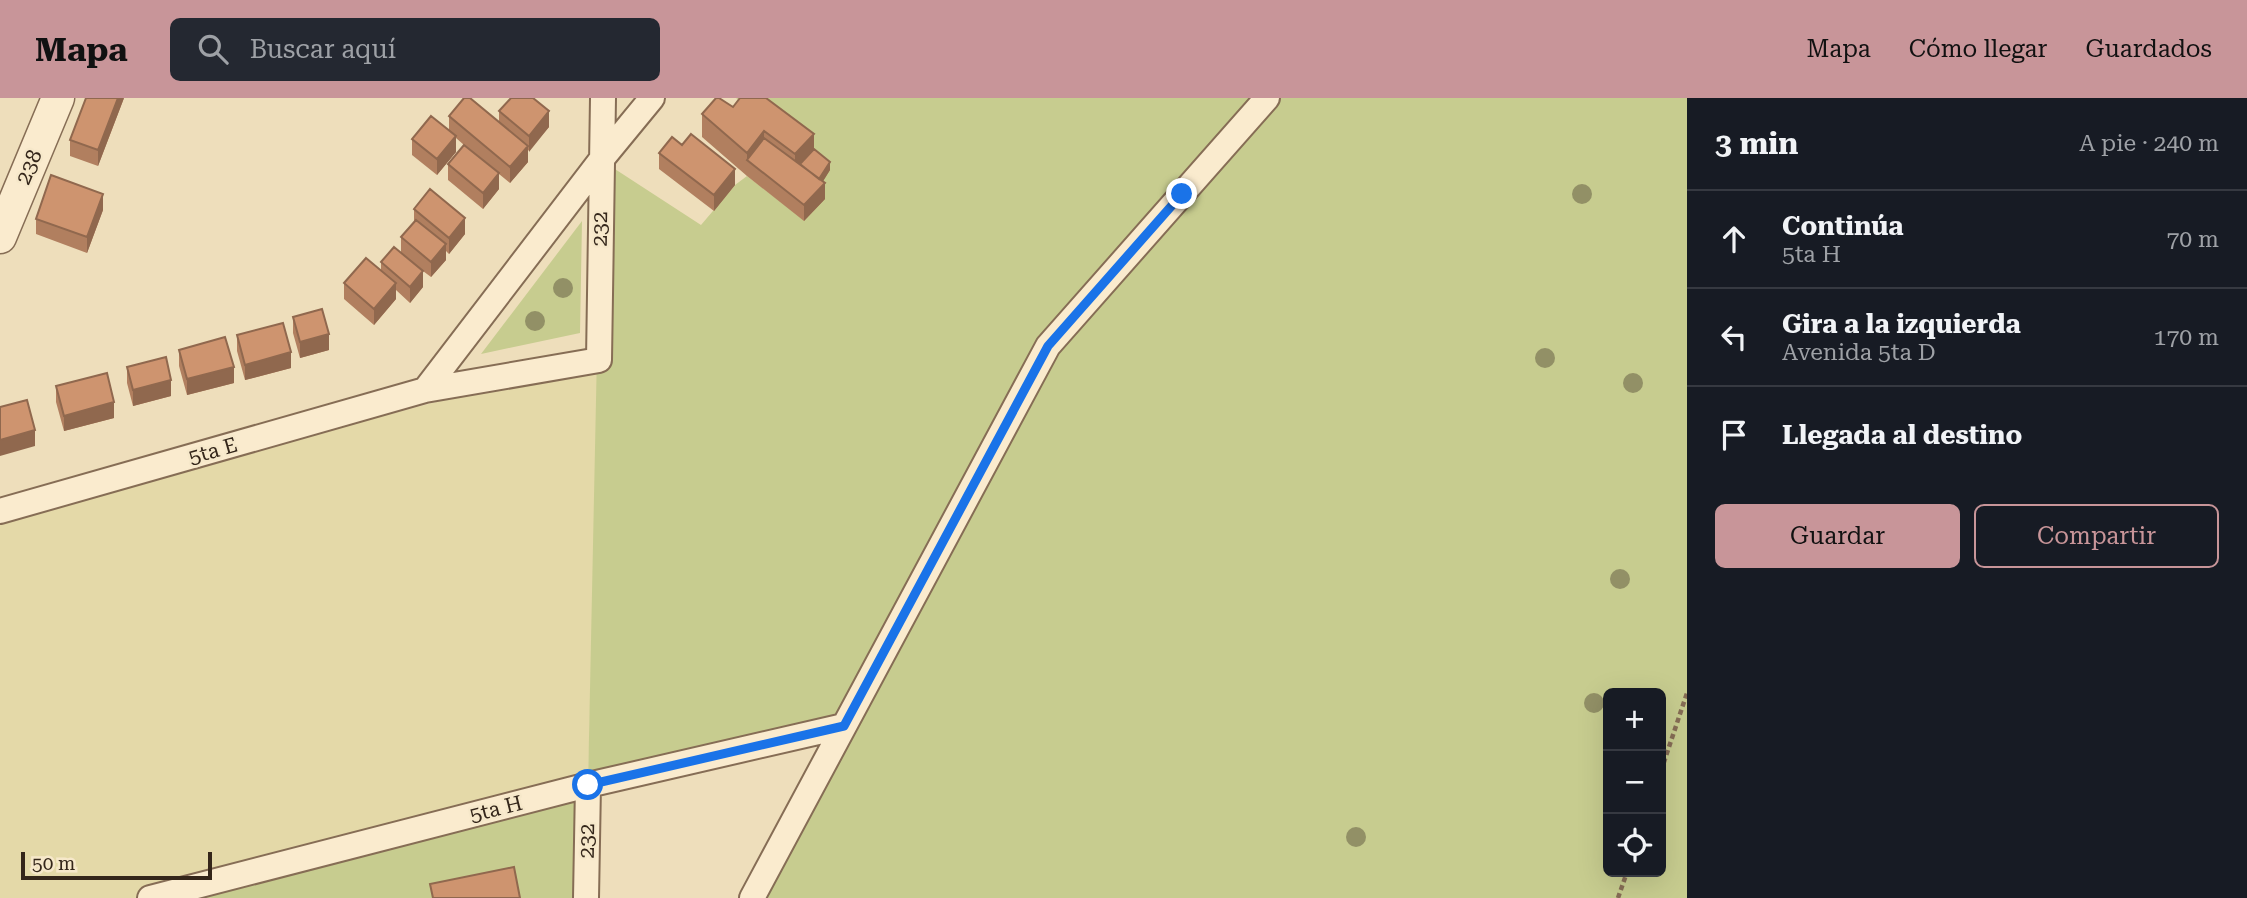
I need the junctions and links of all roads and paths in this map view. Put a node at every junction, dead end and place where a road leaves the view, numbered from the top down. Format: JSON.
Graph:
{"nodes":[{"id":1,"x":58,"y":98,"type":"edge"},
{"id":2,"x":603,"y":98,"type":"edge"},
{"id":3,"x":652,"y":98,"type":"edge"},
{"id":4,"x":1267,"y":98,"type":"edge"},
{"id":5,"x":601,"y":160,"type":"junction"},
{"id":6,"x":0,"y":237,"type":"edge"},
{"id":7,"x":599,"y":360,"type":"joint"},
{"id":8,"x":425,"y":390,"type":"junction"},
{"id":9,"x":0,"y":511,"type":"edge"},
{"id":10,"x":1687,"y":693,"type":"edge"},
{"id":11,"x":844,"y":726,"type":"junction"},
{"id":12,"x":1666,"y":756,"type":"edge"},
{"id":13,"x":588,"y":785,"type":"junction"},
{"id":14,"x":1625,"y":877,"type":"edge"},
{"id":15,"x":150,"y":898,"type":"edge"},
{"id":16,"x":586,"y":898,"type":"edge"},
{"id":17,"x":752,"y":898,"type":"edge"},
{"id":18,"x":1618,"y":898,"type":"edge"}],
"edges":[{"from":1,"to":6,"type":"street","name":"238"},
{"from":2,"to":5,"type":"street","name":"232"},
{"from":3,"to":5,"type":"street"},
{"from":4,"to":11,"type":"street"},
{"from":5,"to":7,"type":"street","name":"232"},
{"from":5,"to":8,"type":"street"},
{"from":7,"to":8,"type":"street","name":"5ta E"},
{"from":8,"to":9,"type":"street","name":"5ta E"},
{"from":10,"to":12,"type":"path"},
{"from":11,"to":13,"type":"street","name":"5ta H"},
{"from":11,"to":17,"type":"street"},
{"from":13,"to":15,"type":"street","name":"5ta H"},
{"from":13,"to":16,"type":"street","name":"232"},
{"from":14,"to":18,"type":"path"}]}
